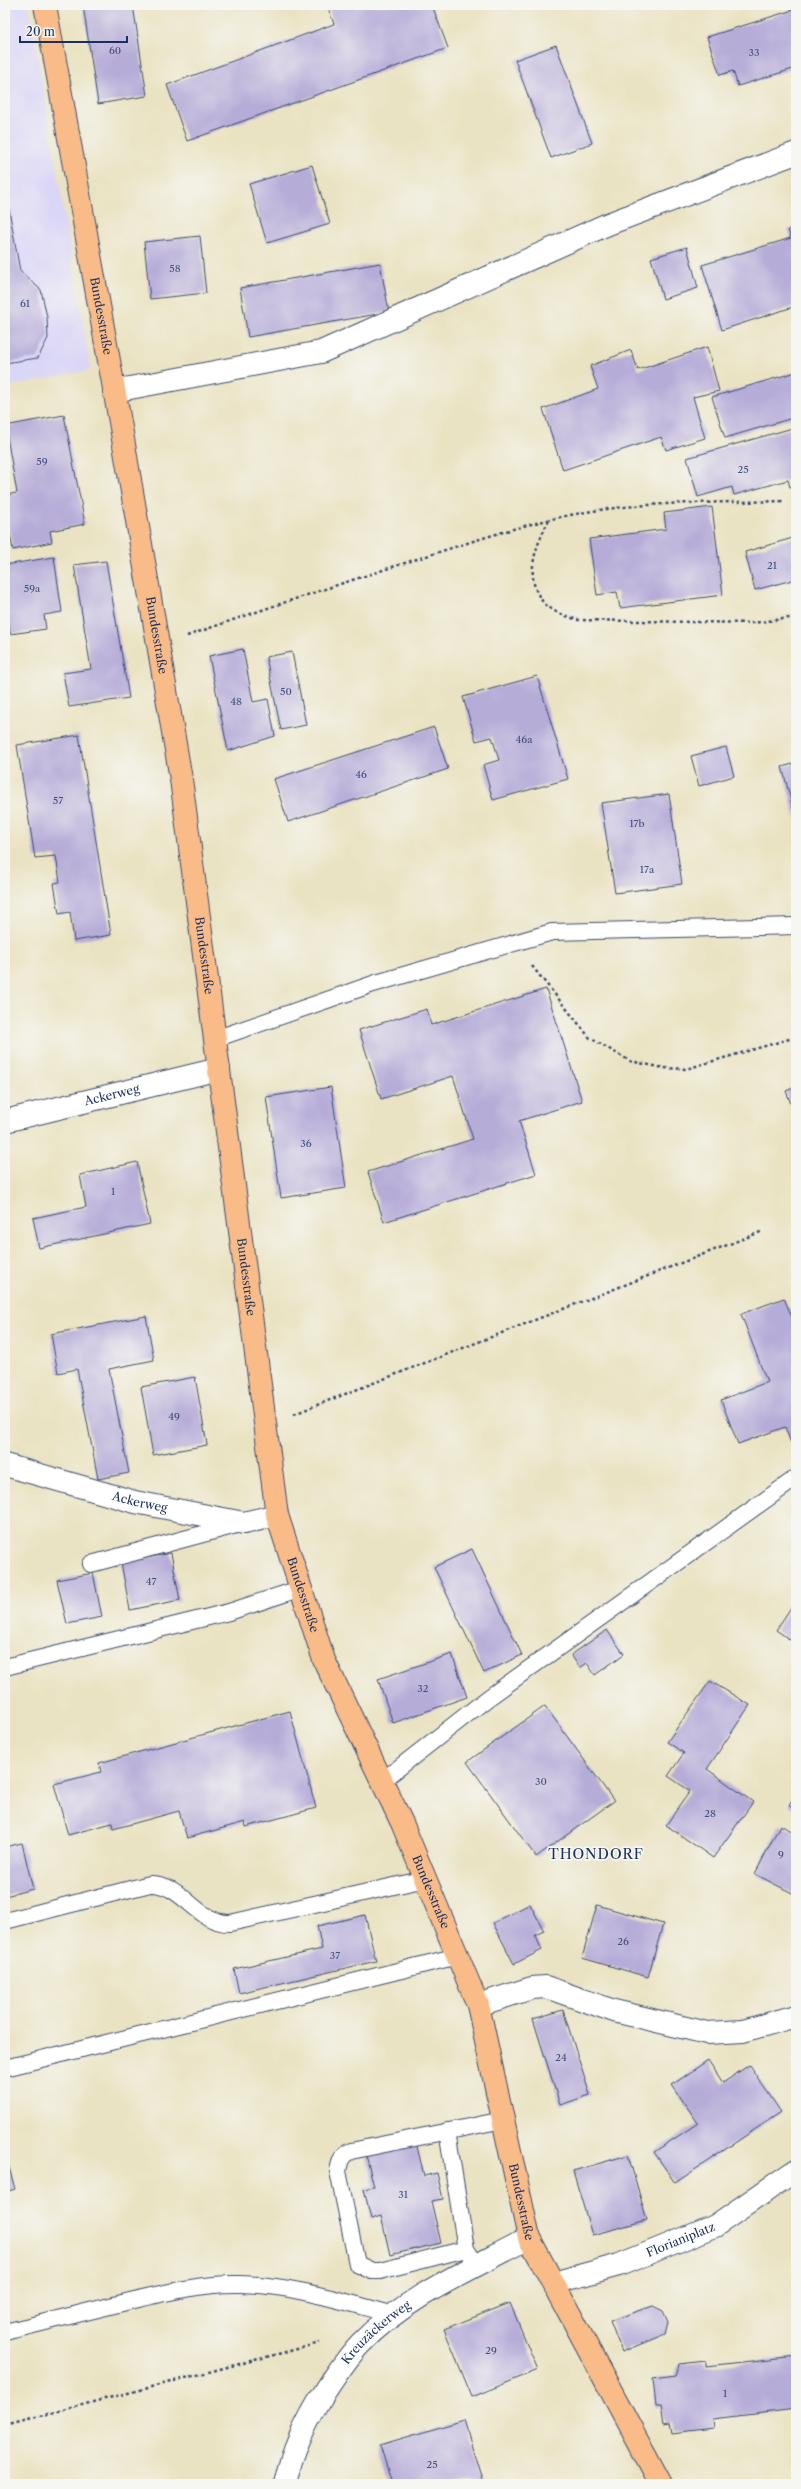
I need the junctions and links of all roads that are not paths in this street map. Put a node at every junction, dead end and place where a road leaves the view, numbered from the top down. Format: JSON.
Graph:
{"nodes":[{"id":1,"x":45,"y":5,"type":"edge"},
{"id":2,"x":796,"y":153,"type":"edge"},
{"id":3,"x":114,"y":391,"type":"junction"},
{"id":4,"x":796,"y":926,"type":"edge"},
{"id":5,"x":215,"y":1039,"type":"junction"},
{"id":6,"x":218,"y":1069,"type":"junction"},
{"id":7,"x":5,"y":1121,"type":"edge"},
{"id":8,"x":5,"y":1465,"type":"edge"},
{"id":9,"x":796,"y":1478,"type":"edge"},
{"id":10,"x":277,"y":1515,"type":"junction"},
{"id":11,"x":244,"y":1523,"type":"junction"},
{"id":12,"x":91,"y":1564,"type":"dead end"},
{"id":13,"x":302,"y":1588,"type":"junction"},
{"id":14,"x":5,"y":1667,"type":"edge"},
{"id":15,"x":382,"y":1781,"type":"junction"},
{"id":16,"x":425,"y":1879,"type":"junction"},
{"id":17,"x":5,"y":1921,"type":"edge"},
{"id":18,"x":458,"y":1956,"type":"junction"},
{"id":19,"x":478,"y":2005,"type":"junction"},
{"id":20,"x":796,"y":2016,"type":"edge"},
{"id":21,"x":5,"y":2068,"type":"edge"},
{"id":22,"x":503,"y":2120,"type":"junction"},
{"id":23,"x":447,"y":2131,"type":"junction"},
{"id":24,"x":796,"y":2170,"type":"edge"},
{"id":25,"x":529,"y":2238,"type":"junction"},
{"id":26,"x":471,"y":2258,"type":"junction"},
{"id":27,"x":553,"y":2283,"type":"junction"},
{"id":28,"x":395,"y":2315,"type":"junction"},
{"id":29,"x":5,"y":2332,"type":"edge"},
{"id":30,"x":285,"y":2484,"type":"edge"},
{"id":31,"x":661,"y":2484,"type":"edge"}],
"edges":[{"from":1,"to":3,"type":"main road","name":"Bundesstraße"},
{"from":2,"to":3,"type":"street"},
{"from":3,"to":5,"type":"main road","name":"Bundesstraße"},
{"from":4,"to":5,"type":"lane"},
{"from":5,"to":6,"type":"main road","name":"Bundesstraße"},
{"from":6,"to":7,"type":"street","name":"Ackerweg"},
{"from":6,"to":10,"type":"main road","name":"Bundesstraße"},
{"from":8,"to":11,"type":"street","name":"Ackerweg"},
{"from":9,"to":15,"type":"lane"},
{"from":10,"to":11,"type":"street","name":"Ackerweg"},
{"from":10,"to":13,"type":"main road","name":"Bundesstraße"},
{"from":11,"to":12,"type":"lane"},
{"from":13,"to":14,"type":"lane"},
{"from":13,"to":15,"type":"main road","name":"Bundesstraße"},
{"from":15,"to":16,"type":"main road","name":"Bundesstraße"},
{"from":16,"to":17,"type":"lane"},
{"from":16,"to":18,"type":"main road","name":"Bundesstraße"},
{"from":18,"to":19,"type":"main road","name":"Bundesstraße"},
{"from":18,"to":21,"type":"lane"},
{"from":19,"to":20,"type":"street"},
{"from":19,"to":22,"type":"main road","name":"Bundesstraße"},
{"from":22,"to":23,"type":"lane"},
{"from":22,"to":25,"type":"main road","name":"Bundesstraße"},
{"from":23,"to":26,"type":"lane"},
{"from":23,"to":26,"type":"lane"},
{"from":24,"to":27,"type":"street","name":"Florianiplatz"},
{"from":25,"to":26,"type":"street","name":"Kreuzäckerweg"},
{"from":25,"to":27,"type":"main road","name":"Bundesstraße"},
{"from":26,"to":28,"type":"street","name":"Kreuzäckerweg"},
{"from":27,"to":31,"type":"main road","name":"Bundesstraße"},
{"from":28,"to":29,"type":"lane"},
{"from":28,"to":30,"type":"street","name":"Kreuzäckerweg"}]}
